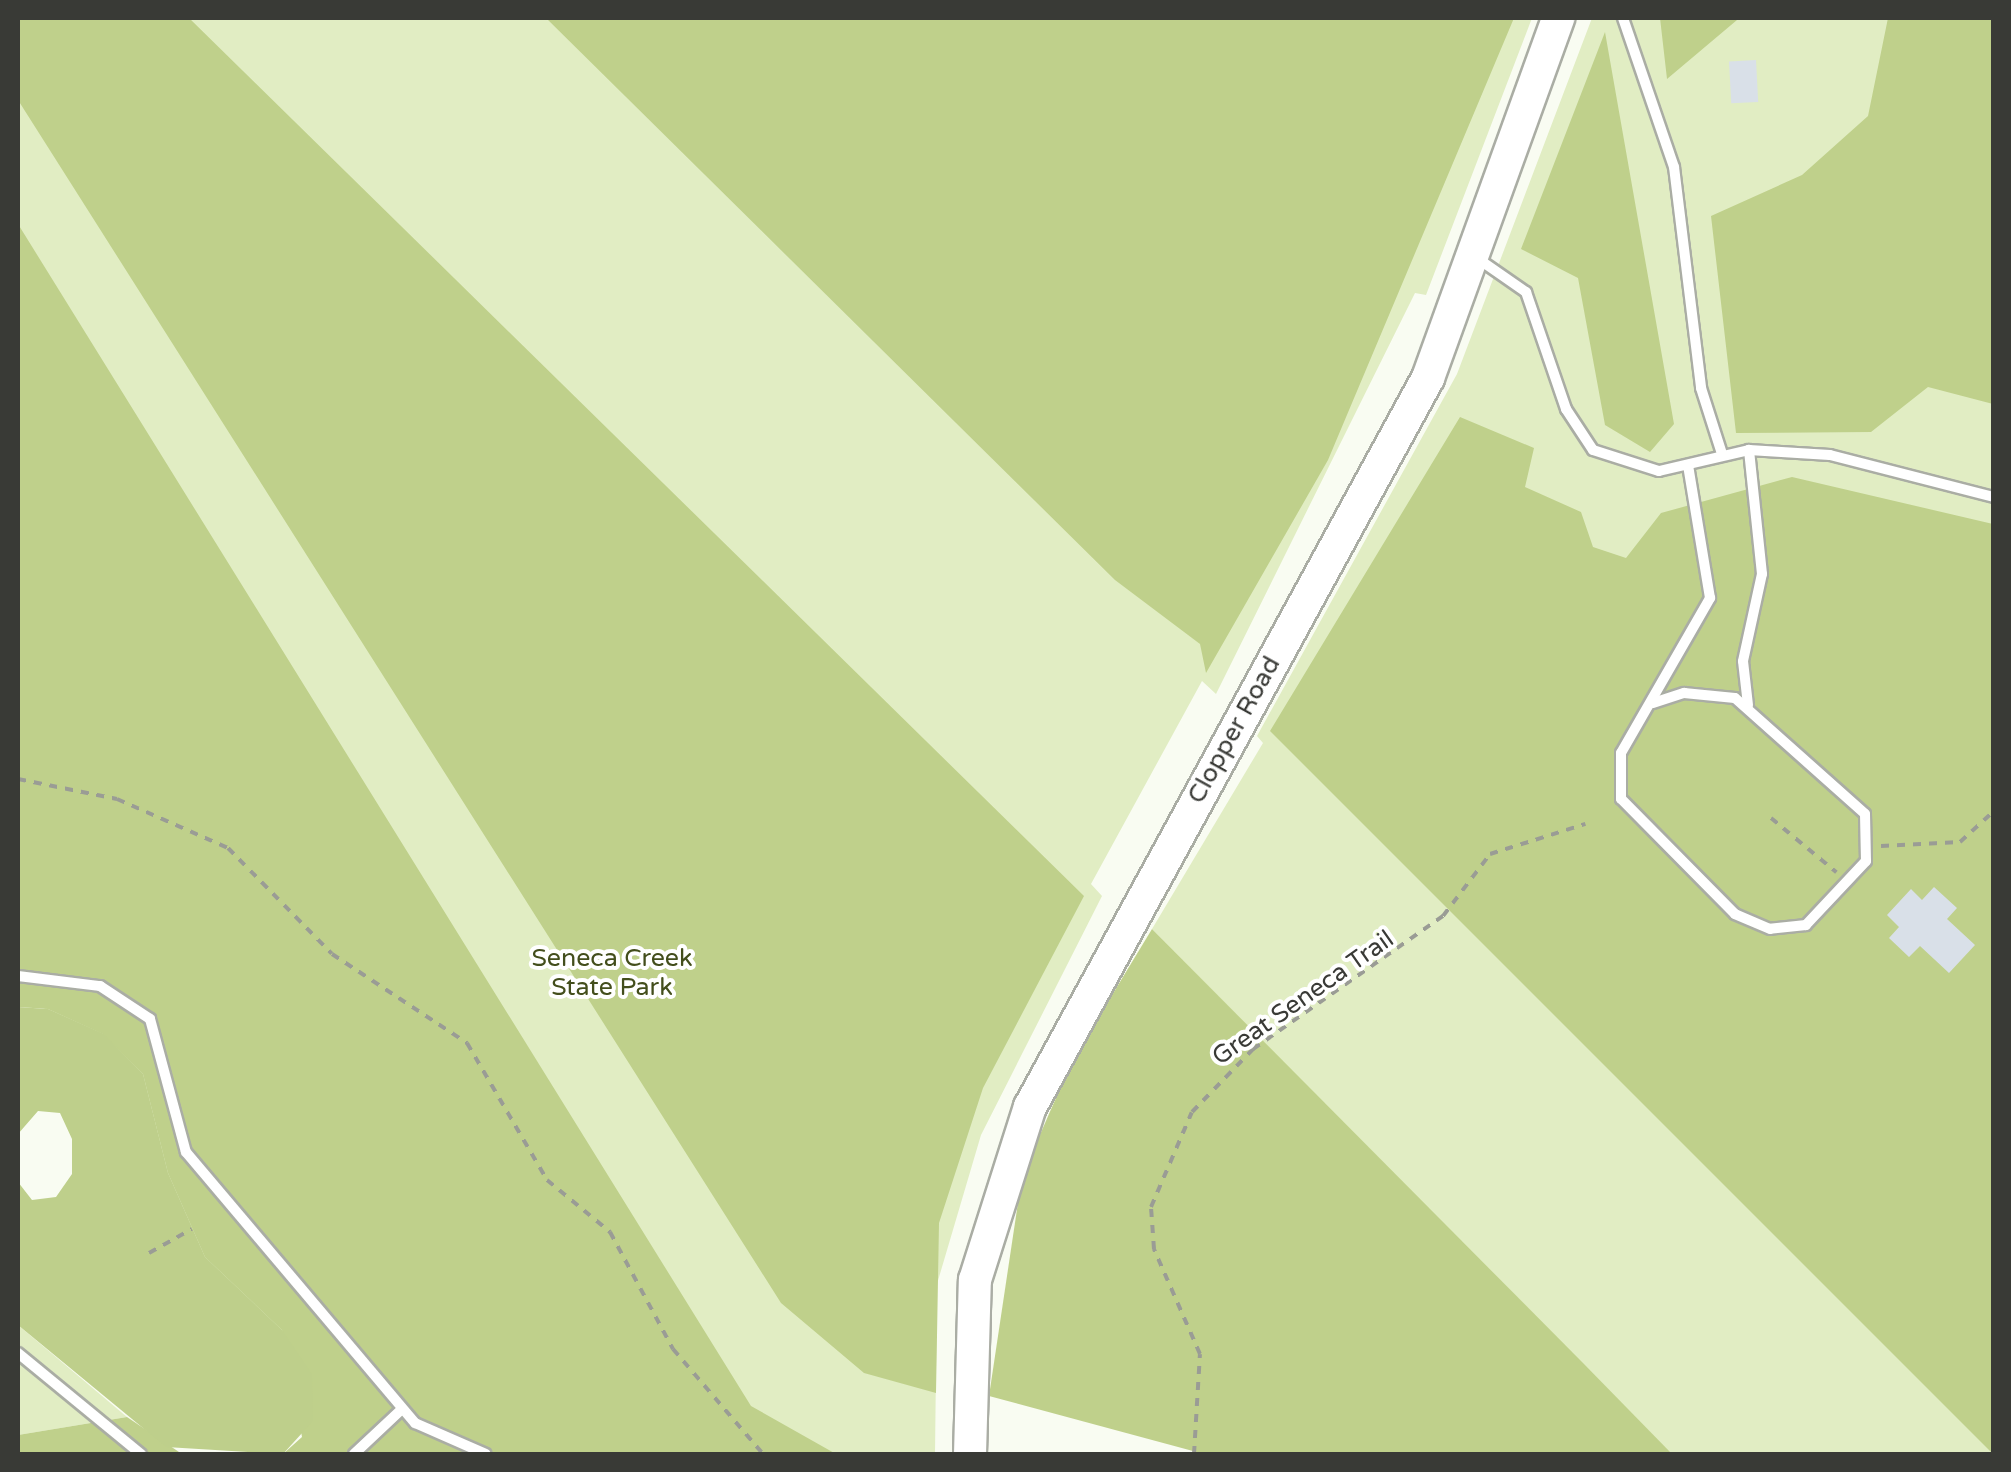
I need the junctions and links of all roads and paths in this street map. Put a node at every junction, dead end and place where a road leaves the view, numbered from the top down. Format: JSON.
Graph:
{"nodes":[{"id":1,"x":1558,"y":18,"type":"edge"},
{"id":2,"x":1623,"y":18,"type":"edge"},
{"id":3,"x":1476,"y":258,"type":"junction"},
{"id":4,"x":1748,"y":450,"type":"junction"},
{"id":5,"x":1722,"y":454,"type":"junction"},
{"id":6,"x":1688,"y":465,"type":"junction"},
{"id":7,"x":1994,"y":497,"type":"edge"},
{"id":8,"x":1652,"y":703,"type":"junction"},
{"id":9,"x":1748,"y":705,"type":"junction"},
{"id":10,"x":18,"y":779,"type":"edge"},
{"id":11,"x":1994,"y":812,"type":"edge"},
{"id":12,"x":1771,"y":818,"type":"dead end"},
{"id":13,"x":1585,"y":824,"type":"dead end"},
{"id":14,"x":1872,"y":846,"type":"junction"},
{"id":15,"x":1848,"y":881,"type":"junction"},
{"id":16,"x":18,"y":976,"type":"edge"},
{"id":17,"x":192,"y":1229,"type":"dead end"},
{"id":18,"x":149,"y":1253,"type":"dead end"},
{"id":19,"x":18,"y":1352,"type":"edge"},
{"id":20,"x":402,"y":1410,"type":"junction"},
{"id":21,"x":141,"y":1454,"type":"edge"},
{"id":22,"x":354,"y":1454,"type":"edge"},
{"id":23,"x":486,"y":1454,"type":"edge"},
{"id":24,"x":763,"y":1454,"type":"edge"},
{"id":25,"x":970,"y":1454,"type":"edge"},
{"id":26,"x":1194,"y":1454,"type":"edge"}],
"edges":[{"from":1,"to":3,"type":"main road","name":"Clopper Road"},
{"from":2,"to":5,"type":"lane"},
{"from":3,"to":6,"type":"lane"},
{"from":3,"to":25,"type":"main road","name":"Clopper Road"},
{"from":4,"to":5,"type":"lane"},
{"from":4,"to":7,"type":"lane"},
{"from":4,"to":9,"type":"lane"},
{"from":5,"to":6,"type":"lane"},
{"from":6,"to":8,"type":"lane"},
{"from":8,"to":9,"type":"lane"},
{"from":8,"to":15,"type":"lane"},
{"from":9,"to":14,"type":"lane"},
{"from":10,"to":24,"type":"path"},
{"from":11,"to":14,"type":"path"},
{"from":12,"to":15,"type":"path"},
{"from":13,"to":26,"type":"path","name":"Great Seneca Trail"},
{"from":14,"to":15,"type":"lane"},
{"from":16,"to":20,"type":"lane"},
{"from":17,"to":18,"type":"path"},
{"from":19,"to":21,"type":"lane"},
{"from":20,"to":22,"type":"lane"},
{"from":20,"to":23,"type":"lane"}]}
